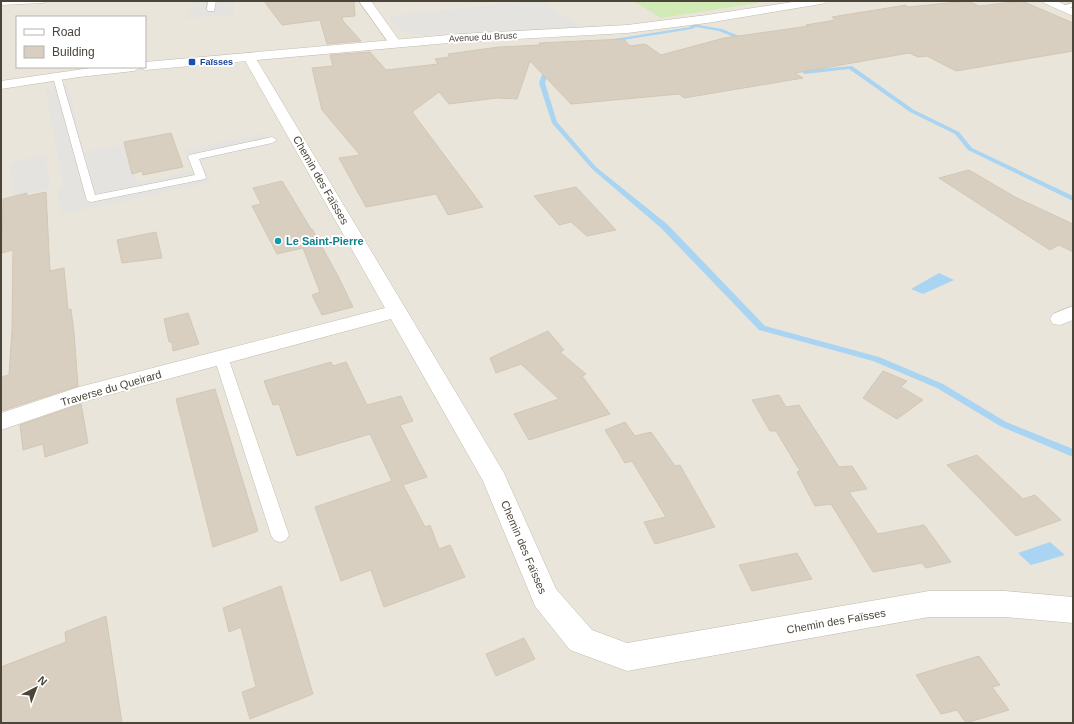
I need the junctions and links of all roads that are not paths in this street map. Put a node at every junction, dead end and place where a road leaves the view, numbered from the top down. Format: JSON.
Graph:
{"nodes":[{"id":1,"x":43,"y":1,"type":"edge"},
{"id":2,"x":212,"y":1,"type":"edge"},
{"id":3,"x":365,"y":1,"type":"edge"},
{"id":4,"x":821,"y":1,"type":"edge"},
{"id":5,"x":1048,"y":1,"type":"edge"},
{"id":6,"x":1,"y":4,"type":"edge"},
{"id":7,"x":16,"y":4,"type":"junction"},
{"id":8,"x":1068,"y":6,"type":"edge"},
{"id":9,"x":1,"y":7,"type":"edge"},
{"id":10,"x":211,"y":9,"type":"dead end"},
{"id":11,"x":1073,"y":13,"type":"edge"},
{"id":12,"x":395,"y":43,"type":"junction"},
{"id":13,"x":249,"y":56,"type":"junction"},
{"id":14,"x":146,"y":66,"type":"edge"},
{"id":15,"x":126,"y":68,"type":"edge"},
{"id":16,"x":57,"y":77,"type":"junction"},
{"id":17,"x":34,"y":80,"type":"junction"},
{"id":18,"x":1,"y":85,"type":"edge"},
{"id":19,"x":1,"y":92,"type":"edge"},
{"id":20,"x":272,"y":140,"type":"dead end"},
{"id":21,"x":398,"y":311,"type":"junction"},
{"id":22,"x":221,"y":357,"type":"junction"},
{"id":23,"x":1,"y":422,"type":"edge"},
{"id":24,"x":280,"y":535,"type":"dead end"},
{"id":25,"x":1073,"y":610,"type":"edge"}],
"edges":[{"from":1,"to":7,"type":"lane"},
{"from":2,"to":10,"type":"lane"},
{"from":3,"to":12,"type":"street"},
{"from":4,"to":12,"type":"street","name":"Avenue du Brusc"},
{"from":5,"to":8,"type":"street"},
{"from":6,"to":7,"type":"lane"},
{"from":7,"to":9,"type":"lane"},
{"from":8,"to":11,"type":"street"},
{"from":12,"to":13,"type":"street","name":"Avenue du Brusc"},
{"from":13,"to":14,"type":"street","name":"Avenue du Brusc"},
{"from":13,"to":21,"type":"street","name":"Chemin des Faïsses"},
{"from":15,"to":16,"type":"street"},
{"from":16,"to":17,"type":"street"},
{"from":16,"to":20,"type":"lane"},
{"from":17,"to":18,"type":"street"},
{"from":17,"to":19,"type":"street"},
{"from":21,"to":22,"type":"street","name":"Traverse du Queirard"},
{"from":21,"to":25,"type":"street","name":"Chemin des Faïsses"},
{"from":22,"to":23,"type":"street","name":"Traverse du Queirard"},
{"from":22,"to":24,"type":"lane"}]}
